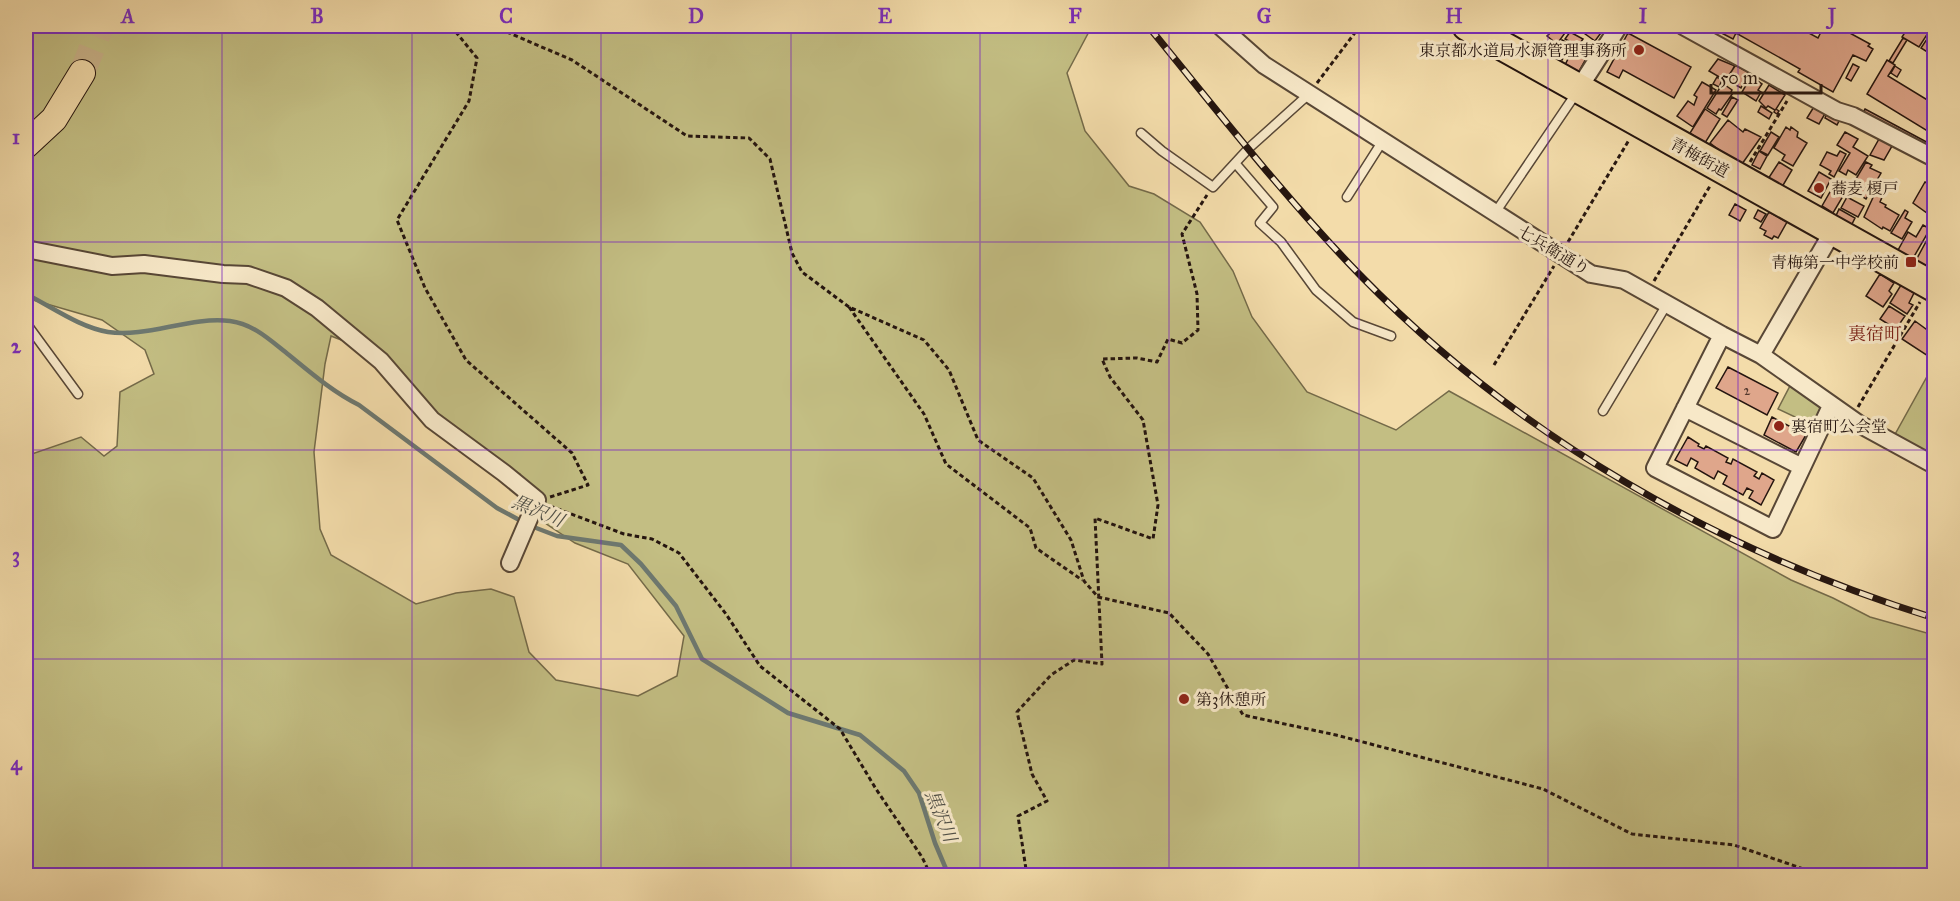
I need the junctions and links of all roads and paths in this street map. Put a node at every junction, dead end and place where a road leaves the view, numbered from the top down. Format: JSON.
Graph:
{"nodes":[{"id":1,"x":451,"y":26,"type":"edge"},
{"id":2,"x":493,"y":26,"type":"edge"},
{"id":3,"x":1220,"y":26,"type":"edge"},
{"id":4,"x":1360,"y":26,"type":"edge"},
{"id":5,"x":1467,"y":26,"type":"edge"},
{"id":6,"x":1619,"y":26,"type":"edge"},
{"id":7,"x":1683,"y":26,"type":"edge"},
{"id":8,"x":82,"y":73,"type":"tunnel mouth"},
{"id":9,"x":1795,"y":87,"type":"junction"},
{"id":10,"x":1579,"y":88,"type":"junction"},
{"id":11,"x":1309,"y":94,"type":"junction"},
{"id":12,"x":1142,"y":134,"type":"dead end"},
{"id":13,"x":1382,"y":142,"type":"junction"},
{"id":14,"x":26,"y":145,"type":"edge"},
{"id":15,"x":1935,"y":158,"type":"edge"},
{"id":16,"x":1236,"y":164,"type":"junction"},
{"id":17,"x":1730,"y":173,"type":"junction"},
{"id":18,"x":1213,"y":187,"type":"junction"},
{"id":19,"x":1347,"y":197,"type":"dead end"},
{"id":20,"x":1494,"y":213,"type":"junction"},
{"id":21,"x":1833,"y":231,"type":"junction"},
{"id":22,"x":26,"y":249,"type":"edge"},
{"id":23,"x":1933,"y":281,"type":"edge"},
{"id":24,"x":1647,"y":293,"type":"junction"},
{"id":25,"x":1667,"y":304,"type":"junction"},
{"id":26,"x":849,"y":307,"type":"junction"},
{"id":27,"x":26,"y":323,"type":"edge"},
{"id":28,"x":1722,"y":335,"type":"junction"},
{"id":29,"x":1391,"y":336,"type":"dead end"},
{"id":30,"x":1761,"y":355,"type":"junction"},
{"id":31,"x":78,"y":394,"type":"dead end"},
{"id":32,"x":1831,"y":406,"type":"junction"},
{"id":33,"x":1685,"y":408,"type":"junction"},
{"id":34,"x":1603,"y":411,"type":"dead end"},
{"id":35,"x":1851,"y":419,"type":"junction"},
{"id":36,"x":1935,"y":465,"type":"edge"},
{"id":37,"x":1802,"y":467,"type":"junction"},
{"id":38,"x":534,"y":508,"type":"junction"},
{"id":39,"x":510,"y":563,"type":"dead end"},
{"id":40,"x":1084,"y":581,"type":"junction"},
{"id":41,"x":1098,"y":597,"type":"junction"},
{"id":42,"x":931,"y":876,"type":"edge"},
{"id":43,"x":1027,"y":876,"type":"edge"},
{"id":44,"x":1824,"y":876,"type":"edge"}],
"edges":[{"from":1,"to":38,"type":"path"},
{"from":2,"to":26,"type":"path"},
{"from":3,"to":11,"type":"street","name":"七兵衛通り"},
{"from":4,"to":11,"type":"path"},
{"from":5,"to":10,"type":"highway","name":"青梅街道"},
{"from":6,"to":10,"type":"street"},
{"from":7,"to":9,"type":"street"},
{"from":8,"to":14,"type":"main road"},
{"from":9,"to":15,"type":"street"},
{"from":9,"to":17,"type":"path"},
{"from":10,"to":17,"type":"highway","name":"青梅街道"},
{"from":10,"to":20,"type":"lane"},
{"from":11,"to":13,"type":"street","name":"七兵衛通り"},
{"from":11,"to":16,"type":"lane"},
{"from":12,"to":18,"type":"lane"},
{"from":13,"to":19,"type":"lane"},
{"from":13,"to":20,"type":"street","name":"七兵衛通り"},
{"from":16,"to":18,"type":"lane"},
{"from":16,"to":29,"type":"lane"},
{"from":17,"to":21,"type":"highway","name":"青梅街道"},
{"from":17,"to":24,"type":"path"},
{"from":18,"to":41,"type":"path"},
{"from":20,"to":24,"type":"street","name":"七兵衛通り"},
{"from":21,"to":23,"type":"highway","name":"青梅街道"},
{"from":21,"to":30,"type":"street"},
{"from":22,"to":38,"type":"street"},
{"from":23,"to":35,"type":"path"},
{"from":24,"to":25,"type":"street","name":"七兵衛通り"},
{"from":25,"to":28,"type":"street","name":"七兵衛通り"},
{"from":25,"to":34,"type":"lane"},
{"from":26,"to":40,"type":"path"},
{"from":26,"to":40,"type":"path"},
{"from":27,"to":31,"type":"lane"},
{"from":28,"to":30,"type":"street","name":"七兵衛通り"},
{"from":28,"to":33,"type":"street"},
{"from":30,"to":32,"type":"street","name":"七兵衛通り"},
{"from":32,"to":35,"type":"street","name":"七兵衛通り"},
{"from":32,"to":37,"type":"street"},
{"from":33,"to":37,"type":"street"},
{"from":33,"to":37,"type":"street"},
{"from":35,"to":36,"type":"street","name":"七兵衛通り"},
{"from":38,"to":39,"type":"street"},
{"from":38,"to":42,"type":"path"},
{"from":40,"to":41,"type":"path"},
{"from":41,"to":43,"type":"path"},
{"from":41,"to":44,"type":"path"}]}
